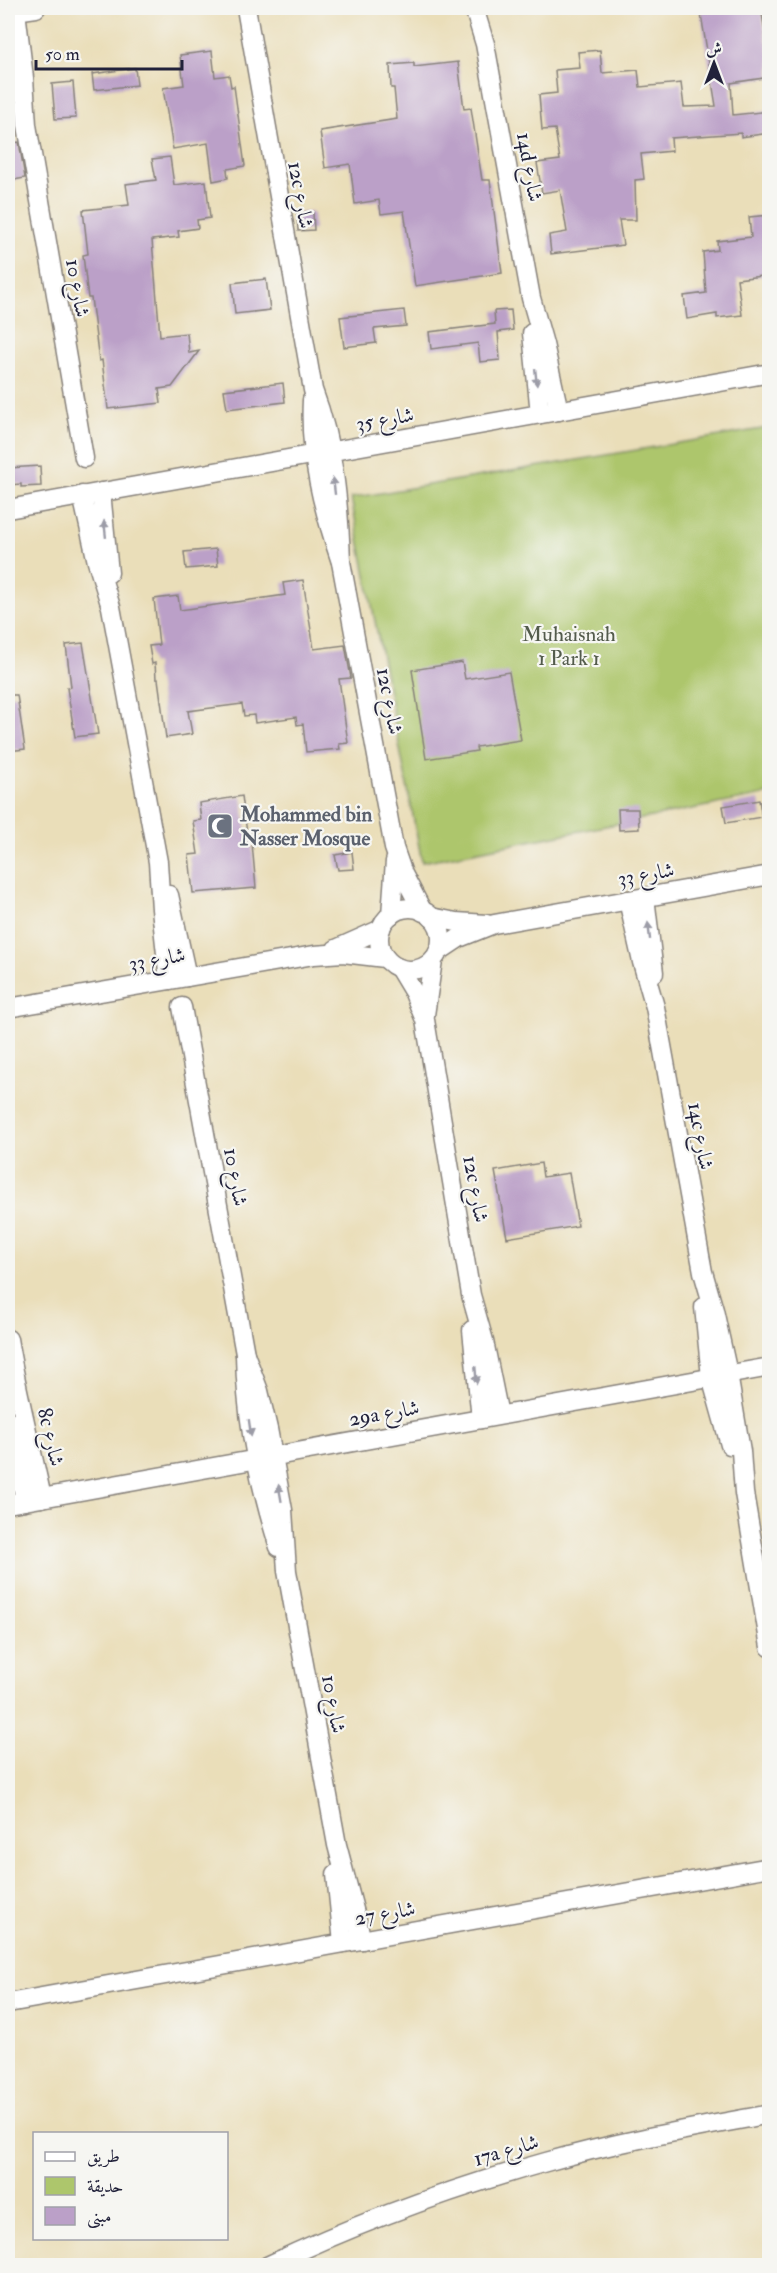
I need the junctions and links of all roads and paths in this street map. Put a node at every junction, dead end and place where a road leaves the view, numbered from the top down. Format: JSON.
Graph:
{"nodes":[{"id":1,"x":36,"y":8,"type":"edge"},
{"id":2,"x":246,"y":8,"type":"edge"},
{"id":3,"x":474,"y":8,"type":"edge"},
{"id":4,"x":484,"y":8,"type":"edge"},
{"id":5,"x":12,"y":12,"type":"edge"},
{"id":6,"x":485,"y":44,"type":"junction"},
{"id":7,"x":8,"y":58,"type":"edge"},
{"id":8,"x":27,"y":125,"type":"junction"},
{"id":9,"x":531,"y":298,"type":"junction"},
{"id":10,"x":770,"y":373,"type":"edge"},
{"id":11,"x":559,"y":411,"type":"junction"},
{"id":12,"x":540,"y":414,"type":"junction"},
{"id":13,"x":322,"y":453,"type":"junction"},
{"id":14,"x":84,"y":458,"type":"dead end"},
{"id":15,"x":91,"y":494,"type":"junction"},
{"id":16,"x":8,"y":509,"type":"edge"},
{"id":17,"x":394,"y":848,"type":"junction"},
{"id":18,"x":770,"y":875,"type":"edge"},
{"id":19,"x":637,"y":899,"type":"junction"},
{"id":20,"x":427,"y":914,"type":"junction"},
{"id":21,"x":386,"y":922,"type":"junction"},
{"id":22,"x":494,"y":924,"type":"junction"},
{"id":23,"x":314,"y":955,"type":"junction"},
{"id":24,"x":435,"y":956,"type":"junction"},
{"id":25,"x":392,"y":963,"type":"junction"},
{"id":26,"x":178,"y":979,"type":"junction"},
{"id":27,"x":182,"y":1007,"type":"dead end"},
{"id":28,"x":8,"y":1008,"type":"edge"},
{"id":29,"x":425,"y":1020,"type":"junction"},
{"id":30,"x":471,"y":1295,"type":"junction"},
{"id":31,"x":8,"y":1339,"type":"edge"},
{"id":32,"x":770,"y":1367,"type":"edge"},
{"id":33,"x":720,"y":1376,"type":"junction"},
{"id":34,"x":500,"y":1415,"type":"junction"},
{"id":35,"x":481,"y":1419,"type":"junction"},
{"id":36,"x":264,"y":1458,"type":"junction"},
{"id":37,"x":24,"y":1501,"type":"edge"},
{"id":38,"x":770,"y":1647,"type":"edge"},
{"id":39,"x":337,"y":1845,"type":"junction"},
{"id":40,"x":770,"y":1867,"type":"edge"},
{"id":41,"x":362,"y":1940,"type":"junction"},
{"id":42,"x":343,"y":1943,"type":"junction"},
{"id":43,"x":8,"y":2003,"type":"edge"},
{"id":44,"x":770,"y":2114,"type":"edge"},
{"id":45,"x":267,"y":2265,"type":"edge"}],
"edges":[{"from":1,"to":5,"type":"street"},
{"from":2,"to":13,"type":"street","name":"12c شارع"},
{"from":3,"to":6,"type":"street","name":"14d شارع"},
{"from":4,"to":6,"type":"street","name":"14d شارع"},
{"from":5,"to":8,"type":"street","name":"شارع 10"},
{"from":6,"to":9,"type":"street","name":"14d شارع"},
{"from":7,"to":8,"type":"street","name":"شارع 10"},
{"from":8,"to":14,"type":"street","name":"شارع 10"},
{"from":9,"to":11,"type":"street","name":"14d شارع"},
{"from":9,"to":12,"type":"street","name":"14d شارع","one_way":true},
{"from":10,"to":11,"type":"street","name":"شارع 35"},
{"from":11,"to":12,"type":"street","name":"شارع 35"},
{"from":12,"to":13,"type":"street","name":"شارع 35"},
{"from":13,"to":15,"type":"street","name":"شارع 35"},
{"from":13,"to":17,"type":"street","name":"12c شارع"},
{"from":15,"to":16,"type":"street","name":"شارع 35"},
{"from":15,"to":26,"type":"street"},
{"from":17,"to":20,"type":"street","name":"12c شارع"},
{"from":17,"to":21,"type":"street","name":"12c شارع"},
{"from":18,"to":19,"type":"street","name":"شارع 33"},
{"from":19,"to":22,"type":"street","name":"شارع 33"},
{"from":19,"to":33,"type":"street","name":"14c شارع"},
{"from":20,"to":21,"type":"street"},
{"from":20,"to":22,"type":"street","name":"شارع 33"},
{"from":20,"to":24,"type":"street"},
{"from":21,"to":23,"type":"street","name":"شارع 33"},
{"from":21,"to":25,"type":"street"},
{"from":22,"to":24,"type":"street","name":"شارع 33"},
{"from":23,"to":25,"type":"street","name":"شارع 33"},
{"from":23,"to":26,"type":"street","name":"شارع 33"},
{"from":24,"to":25,"type":"street"},
{"from":24,"to":29,"type":"street","name":"12c شارع"},
{"from":25,"to":29,"type":"street","name":"12c شارع"},
{"from":26,"to":28,"type":"street","name":"شارع 33"},
{"from":27,"to":36,"type":"street","name":"شارع 10"},
{"from":29,"to":30,"type":"street","name":"12c شارع"},
{"from":30,"to":34,"type":"street","name":"12c شارع"},
{"from":30,"to":35,"type":"street","name":"12c شارع","one_way":true},
{"from":31,"to":37,"type":"street","name":"8c شارع"},
{"from":32,"to":33,"type":"street","name":"29a شارع"},
{"from":33,"to":34,"type":"street","name":"29a شارع"},
{"from":33,"to":38,"type":"street","name":"14c شارع"},
{"from":34,"to":35,"type":"street","name":"29a شارع"},
{"from":35,"to":36,"type":"street","name":"29a شارع"},
{"from":36,"to":37,"type":"street","name":"29a شارع"},
{"from":36,"to":39,"type":"street","name":"شارع 10"},
{"from":39,"to":41,"type":"street","name":"شارع 10"},
{"from":39,"to":42,"type":"street","name":"شارع 10"},
{"from":40,"to":41,"type":"street","name":"شارع 27"},
{"from":41,"to":42,"type":"street","name":"شارع 27"},
{"from":42,"to":43,"type":"street","name":"شارع 27"},
{"from":44,"to":45,"type":"street","name":"17a شارع"}]}
